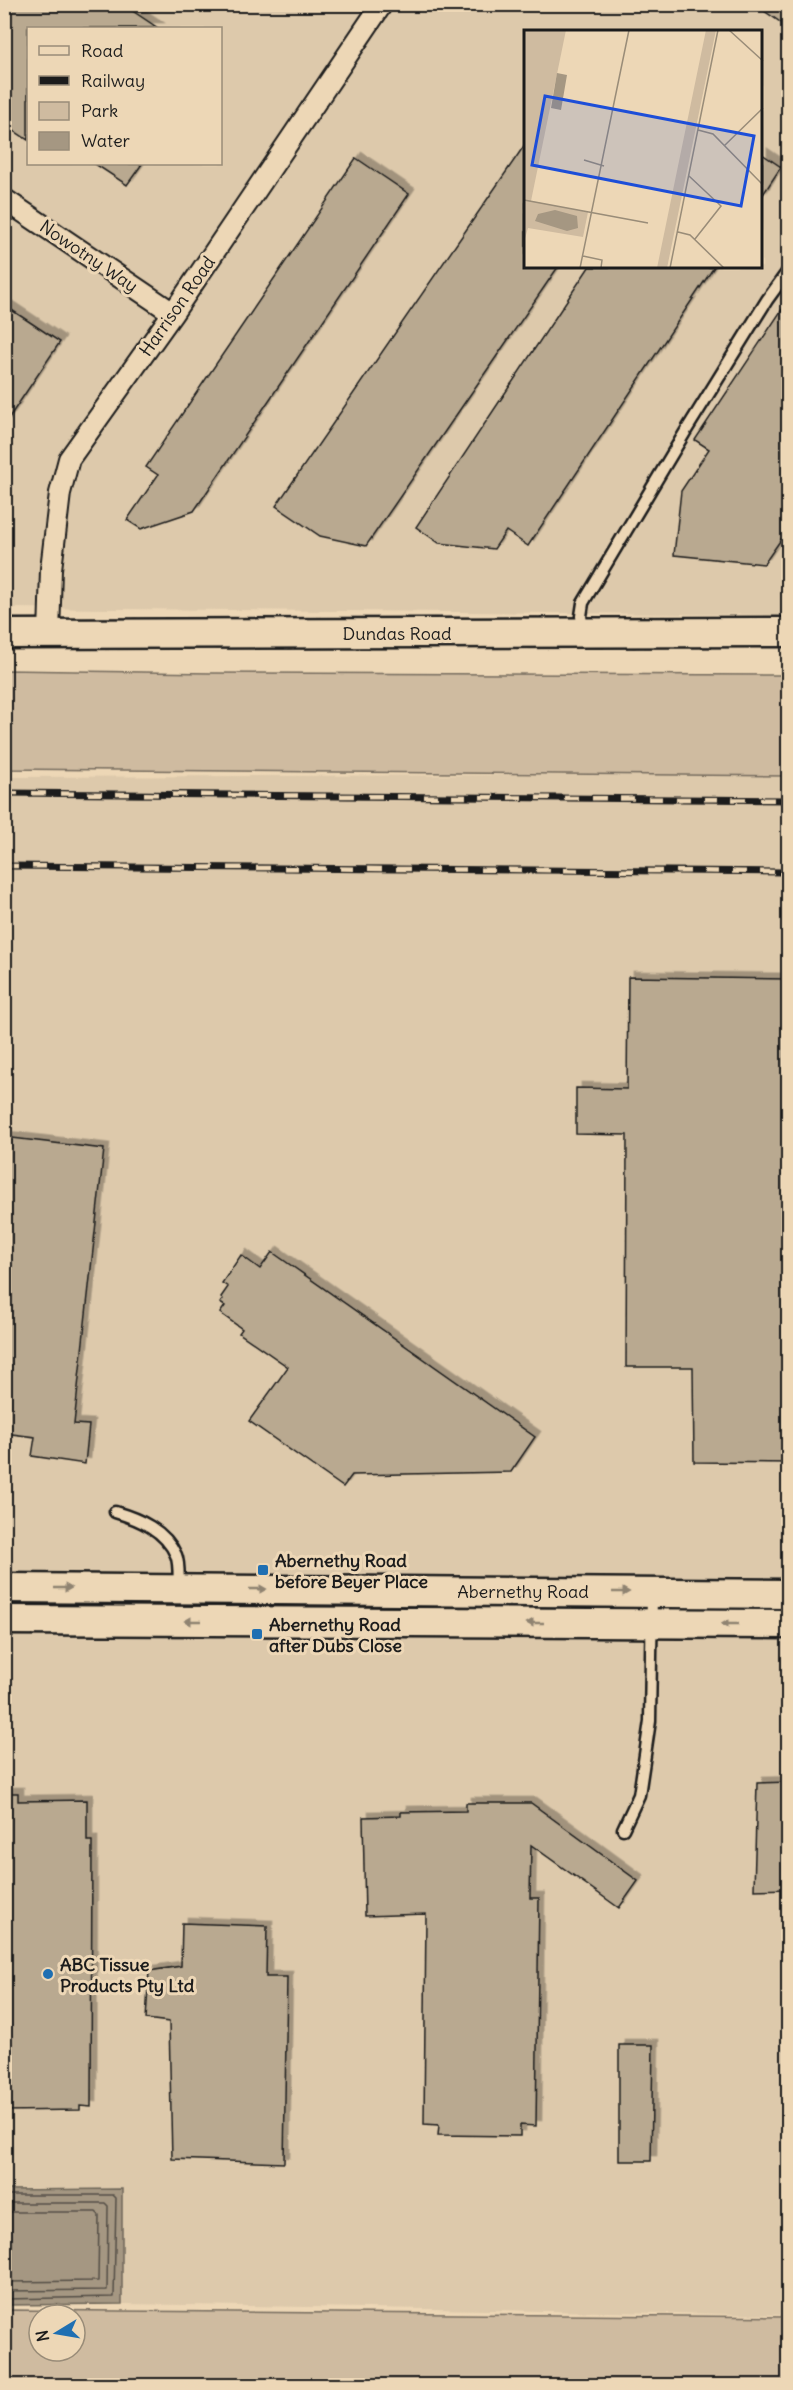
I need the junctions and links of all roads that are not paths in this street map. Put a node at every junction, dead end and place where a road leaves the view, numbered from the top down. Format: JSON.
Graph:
{"nodes":[{"id":1,"x":382,"y":4,"type":"edge"},
{"id":2,"x":4,"y":199,"type":"edge"},
{"id":3,"x":789,"y":271,"type":"edge"},
{"id":4,"x":172,"y":313,"type":"junction"},
{"id":5,"x":583,"y":632,"type":"junction"},
{"id":6,"x":789,"y":632,"type":"edge"},
{"id":7,"x":4,"y":634,"type":"edge"},
{"id":8,"x":49,"y":635,"type":"junction"},
{"id":9,"x":115,"y":1512,"type":"dead end"},
{"id":10,"x":4,"y":1588,"type":"edge"},
{"id":11,"x":123,"y":1588,"type":"junction"},
{"id":12,"x":179,"y":1589,"type":"junction"},
{"id":13,"x":652,"y":1592,"type":"junction"},
{"id":14,"x":789,"y":1594,"type":"edge"},
{"id":15,"x":4,"y":1620,"type":"edge"},
{"id":16,"x":121,"y":1621,"type":"junction"},
{"id":17,"x":651,"y":1624,"type":"junction"},
{"id":18,"x":789,"y":1624,"type":"edge"},
{"id":19,"x":623,"y":1829,"type":"dead end"}],
"edges":[{"from":1,"to":4,"type":"street","name":"Harrison Road"},
{"from":2,"to":4,"type":"street","name":"Nowotny Way"},
{"from":3,"to":5,"type":"lane"},
{"from":4,"to":8,"type":"street","name":"Harrison Road"},
{"from":5,"to":6,"type":"main road","name":"Dundas Road"},
{"from":5,"to":8,"type":"main road","name":"Dundas Road"},
{"from":7,"to":8,"type":"main road","name":"Dundas Road"},
{"from":9,"to":12,"type":"lane"},
{"from":10,"to":11,"type":"main road","name":"Abernethy Road","one_way":true},
{"from":11,"to":12,"type":"main road","name":"Abernethy Road"},
{"from":11,"to":16,"type":"main road"},
{"from":12,"to":13,"type":"main road","name":"Abernethy Road","one_way":true},
{"from":13,"to":14,"type":"main road","name":"Abernethy Road"},
{"from":13,"to":17,"type":"lane"},
{"from":15,"to":16,"type":"main road","name":"Abernethy Road"},
{"from":17,"to":16,"type":"main road","name":"Abernethy Road","one_way":true},
{"from":18,"to":17,"type":"main road","name":"Abernethy Road","one_way":true},
{"from":17,"to":19,"type":"lane"}]}
